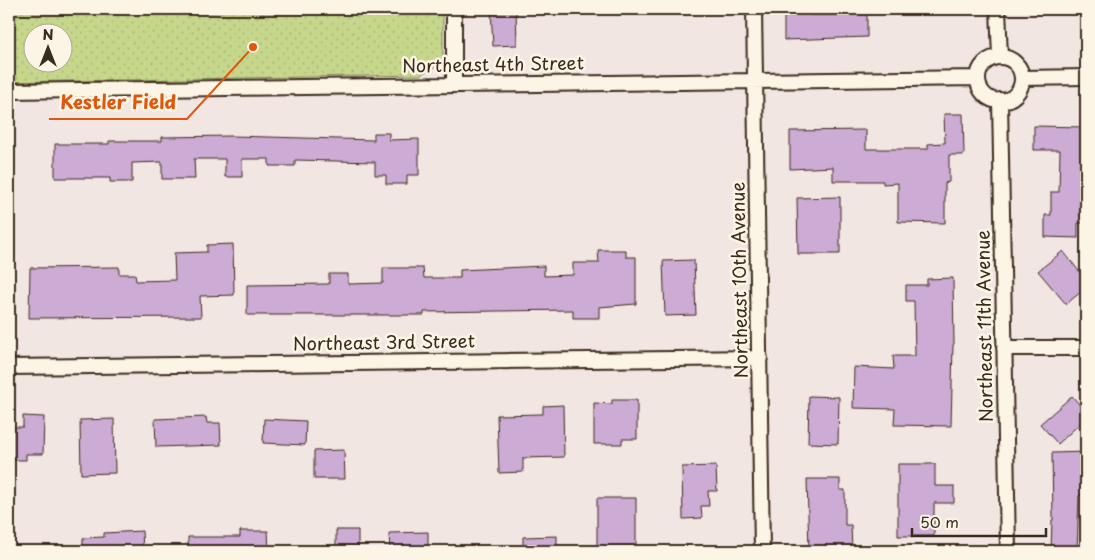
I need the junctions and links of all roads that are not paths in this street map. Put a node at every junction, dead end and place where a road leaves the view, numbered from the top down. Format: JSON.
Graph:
{"nodes":[{"id":1,"x":454,"y":9,"type":"edge"},
{"id":2,"x":754,"y":9,"type":"edge"},
{"id":3,"x":998,"y":9,"type":"edge"},
{"id":4,"x":1000,"y":57,"type":"junction"},
{"id":5,"x":1086,"y":77,"type":"edge"},
{"id":6,"x":978,"y":78,"type":"junction"},
{"id":7,"x":1022,"y":78,"type":"junction"},
{"id":8,"x":755,"y":80,"type":"junction"},
{"id":9,"x":454,"y":85,"type":"junction"},
{"id":10,"x":9,"y":92,"type":"edge"},
{"id":11,"x":1000,"y":100,"type":"junction"},
{"id":12,"x":1004,"y":348,"type":"junction"},
{"id":13,"x":1086,"y":348,"type":"edge"},
{"id":14,"x":760,"y":358,"type":"junction"},
{"id":15,"x":9,"y":367,"type":"edge"},
{"id":16,"x":762,"y":551,"type":"edge"},
{"id":17,"x":1008,"y":551,"type":"edge"}],
"edges":[{"from":1,"to":9,"type":"street"},
{"from":2,"to":8,"type":"street","name":"Northeast 10th Avenue"},
{"from":3,"to":4,"type":"street"},
{"from":4,"to":6,"type":"street"},
{"from":4,"to":7,"type":"street"},
{"from":5,"to":7,"type":"street"},
{"from":6,"to":8,"type":"street","name":"Northeast 4th Street"},
{"from":6,"to":11,"type":"street"},
{"from":7,"to":11,"type":"street"},
{"from":8,"to":9,"type":"street","name":"Northeast 4th Street"},
{"from":8,"to":14,"type":"street","name":"Northeast 10th Avenue"},
{"from":9,"to":10,"type":"street","name":"Northeast 4th Street"},
{"from":11,"to":12,"type":"street","name":"Northeast 11th Avenue"},
{"from":12,"to":13,"type":"street"},
{"from":12,"to":17,"type":"street","name":"Northeast 11th Avenue"},
{"from":14,"to":15,"type":"street","name":"Northeast 3rd Street"},
{"from":14,"to":16,"type":"street","name":"Northeast 10th Avenue"}]}
